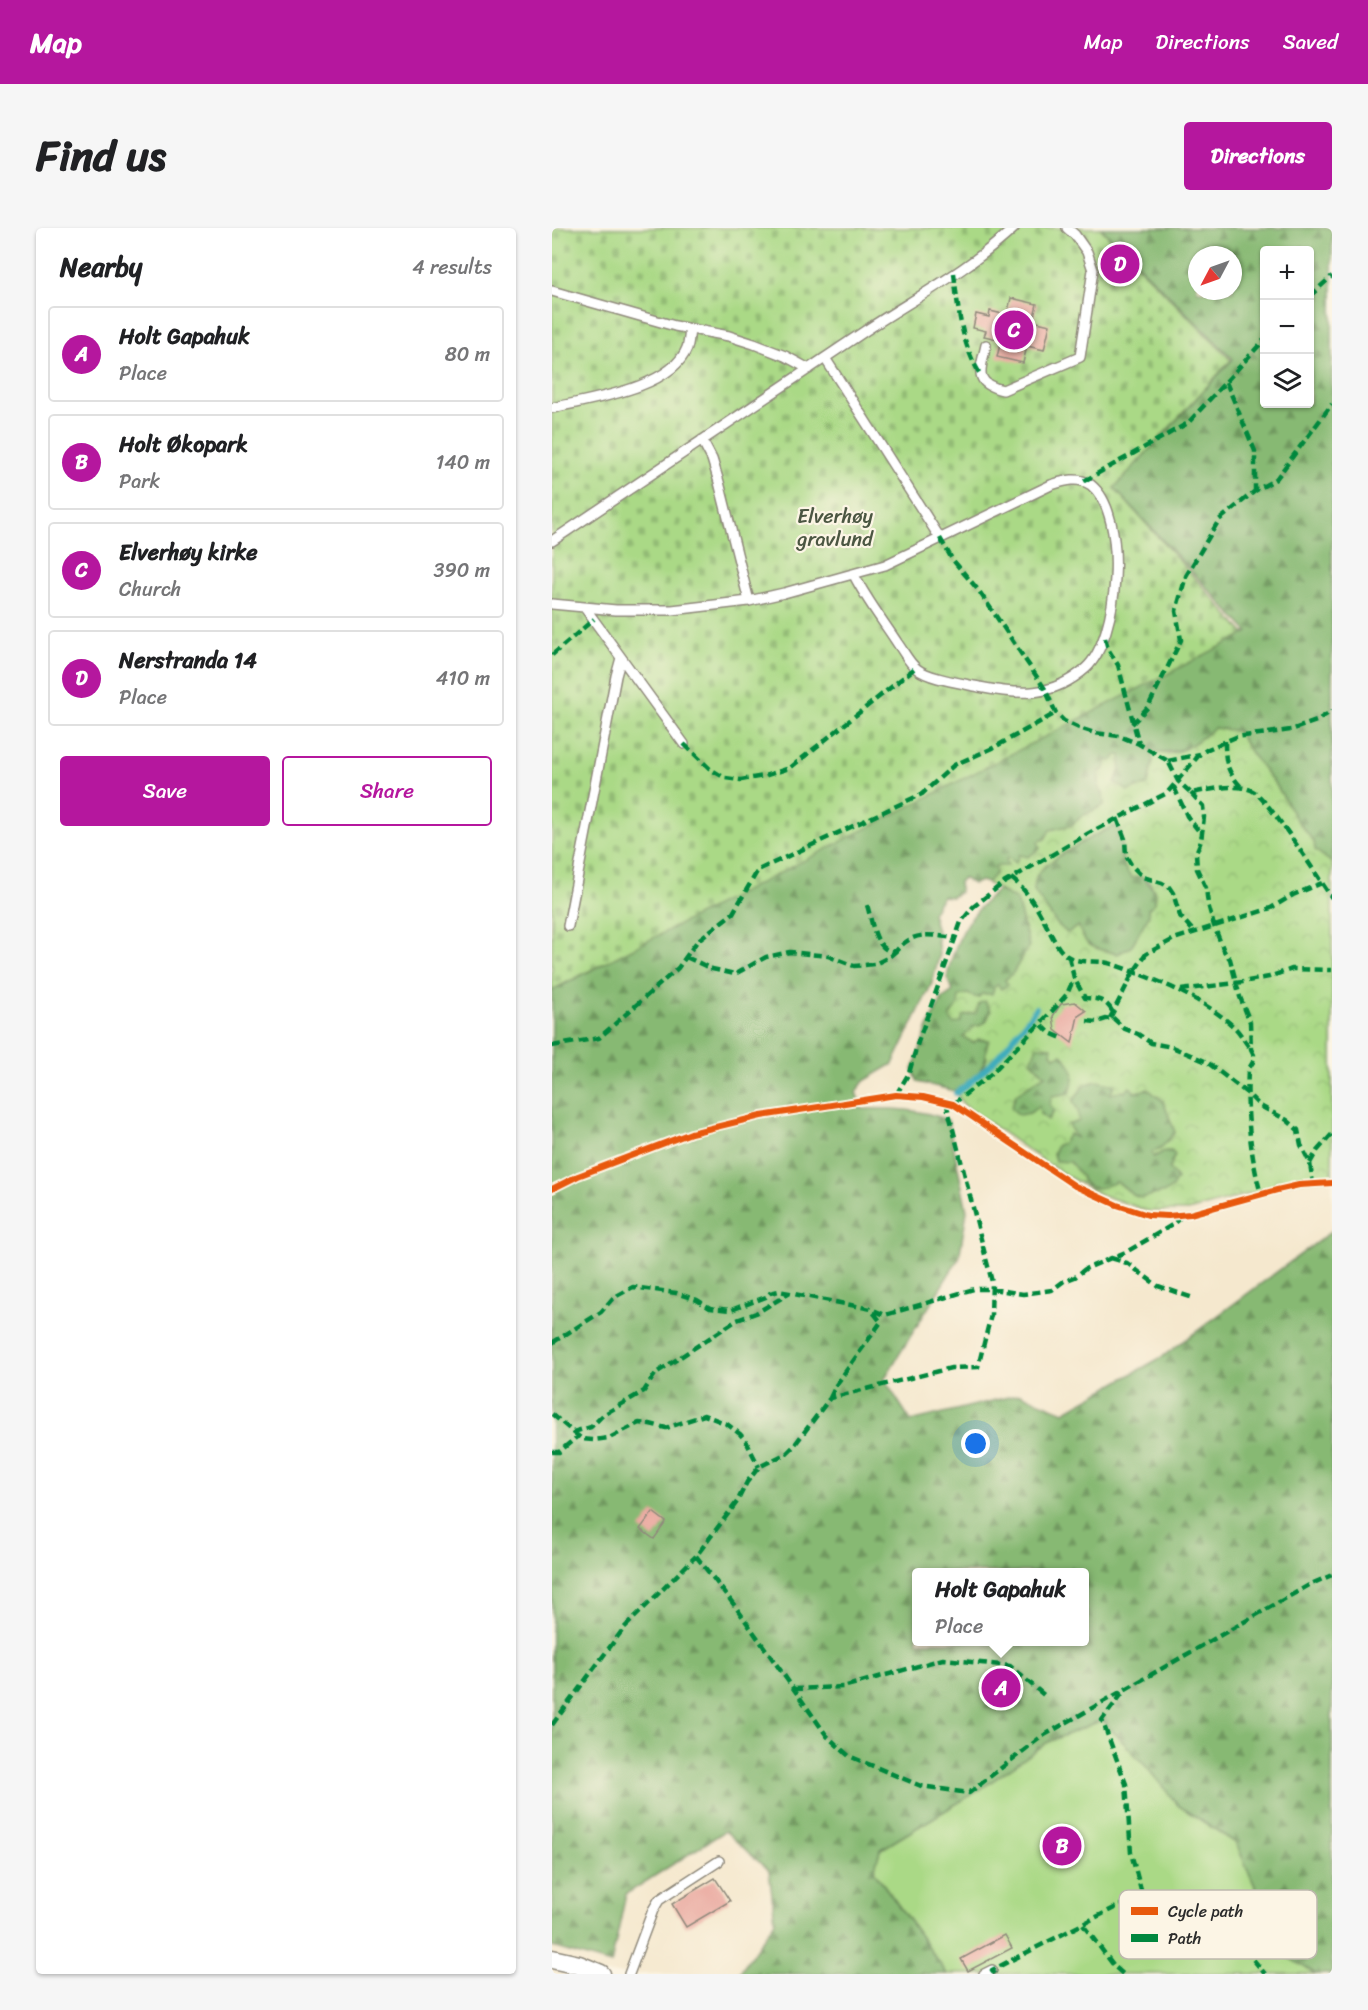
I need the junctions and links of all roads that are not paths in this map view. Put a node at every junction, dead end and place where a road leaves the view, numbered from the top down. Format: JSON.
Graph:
{"nodes":[{"id":1,"x":1014,"y":228,"type":"edge"},
{"id":2,"x":1067,"y":228,"type":"edge"},
{"id":3,"x":552,"y":291,"type":"edge"},
{"id":4,"x":690,"y":330,"type":"junction"},
{"id":5,"x":986,"y":345,"type":"dead end"},
{"id":6,"x":825,"y":358,"type":"junction"},
{"id":7,"x":809,"y":369,"type":"junction"},
{"id":8,"x":552,"y":408,"type":"edge"},
{"id":9,"x":702,"y":440,"type":"junction"},
{"id":10,"x":940,"y":538,"type":"junction"},
{"id":11,"x":552,"y":541,"type":"edge"},
{"id":12,"x":854,"y":574,"type":"junction"},
{"id":13,"x":750,"y":601,"type":"junction"},
{"id":14,"x":552,"y":604,"type":"edge"},
{"id":15,"x":585,"y":608,"type":"junction"},
{"id":16,"x":621,"y":658,"type":"junction"},
{"id":17,"x":684,"y":744,"type":"dead end"},
{"id":18,"x":568,"y":926,"type":"dead end"},
{"id":19,"x":719,"y":1861,"type":"dead end"},
{"id":20,"x":552,"y":1959,"type":"edge"},
{"id":21,"x":601,"y":1974,"type":"edge"},
{"id":22,"x":629,"y":1974,"type":"edge"}],
"edges":[{"from":1,"to":6,"type":"lane"},
{"from":2,"to":5,"type":"lane"},
{"from":3,"to":4,"type":"lane"},
{"from":4,"to":7,"type":"lane"},
{"from":4,"to":8,"type":"lane"},
{"from":6,"to":7,"type":"lane"},
{"from":6,"to":10,"type":"lane"},
{"from":7,"to":9,"type":"lane"},
{"from":9,"to":11,"type":"lane"},
{"from":9,"to":13,"type":"lane"},
{"from":10,"to":12,"type":"lane"},
{"from":10,"to":12,"type":"lane"},
{"from":12,"to":13,"type":"lane"},
{"from":13,"to":15,"type":"lane"},
{"from":14,"to":15,"type":"lane"},
{"from":15,"to":16,"type":"lane"},
{"from":16,"to":17,"type":"lane"},
{"from":16,"to":18,"type":"lane"},
{"from":19,"to":22,"type":"lane"},
{"from":20,"to":21,"type":"street"}]}
